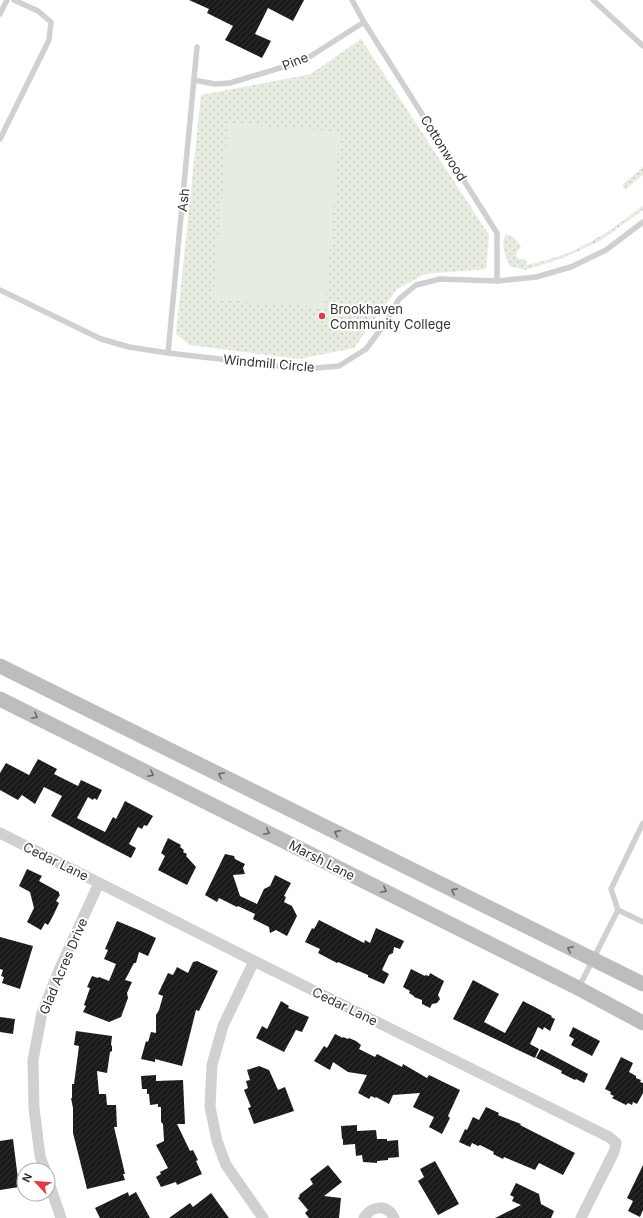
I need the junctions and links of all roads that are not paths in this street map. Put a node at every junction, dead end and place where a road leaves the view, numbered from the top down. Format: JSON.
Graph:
{"nodes":[{"id":1,"x":7,"y":0,"type":"edge"},
{"id":2,"x":14,"y":0,"type":"edge"},
{"id":3,"x":352,"y":0,"type":"edge"},
{"id":4,"x":593,"y":0,"type":"edge"},
{"id":5,"x":0,"y":14,"type":"edge"},
{"id":6,"x":364,"y":22,"type":"junction"},
{"id":7,"x":643,"y":46,"type":"edge"},
{"id":8,"x":197,"y":47,"type":"dead end"},
{"id":9,"x":194,"y":80,"type":"junction"},
{"id":10,"x":0,"y":139,"type":"edge"},
{"id":11,"x":643,"y":222,"type":"edge"},
{"id":12,"x":497,"y":281,"type":"junction"},
{"id":13,"x":0,"y":290,"type":"edge"},
{"id":14,"x":168,"y":353,"type":"junction"},
{"id":15,"x":0,"y":666,"type":"edge"},
{"id":16,"x":0,"y":699,"type":"edge"},
{"id":17,"x":643,"y":823,"type":"edge"},
{"id":18,"x":0,"y":833,"type":"edge"},
{"id":19,"x":100,"y":883,"type":"junction"},
{"id":20,"x":618,"y":910,"type":"junction"},
{"id":21,"x":643,"y":922,"type":"edge"},
{"id":22,"x":592,"y":960,"type":"junction"},
{"id":23,"x":254,"y":961,"type":"junction"},
{"id":24,"x":643,"y":984,"type":"edge"},
{"id":25,"x":578,"y":988,"type":"junction"},
{"id":26,"x":643,"y":1023,"type":"edge"},
{"id":27,"x":42,"y":1162,"type":"edge"},
{"id":28,"x":56,"y":1202,"type":"edge"},
{"id":29,"x":61,"y":1218,"type":"edge"},
{"id":30,"x":263,"y":1218,"type":"edge"},
{"id":31,"x":364,"y":1218,"type":"edge"},
{"id":32,"x":394,"y":1218,"type":"edge"},
{"id":33,"x":581,"y":1218,"type":"edge"}],
"edges":[{"from":1,"to":5,"type":"lane"},
{"from":2,"to":10,"type":"lane"},
{"from":3,"to":6,"type":"lane"},
{"from":4,"to":7,"type":"lane"},
{"from":6,"to":9,"type":"lane","name":"Pine"},
{"from":6,"to":12,"type":"lane","name":"Cottonwood"},
{"from":8,"to":9,"type":"lane","name":"Ash"},
{"from":9,"to":14,"type":"lane","name":"Ash"},
{"from":11,"to":12,"type":"lane","name":"Windmill Circle"},
{"from":12,"to":14,"type":"lane","name":"Windmill Circle"},
{"from":13,"to":14,"type":"lane","name":"Windmill Circle"},
{"from":22,"to":15,"type":"main road","one_way":true},
{"from":16,"to":25,"type":"main road","name":"Marsh Lane","one_way":true},
{"from":17,"to":20,"type":"lane"},
{"from":18,"to":19,"type":"street","name":"Cedar Lane"},
{"from":19,"to":23,"type":"street","name":"Cedar Lane"},
{"from":19,"to":27,"type":"street","name":"Glad Acres Drive"},
{"from":20,"to":21,"type":"lane"},
{"from":20,"to":22,"type":"lane"},
{"from":22,"to":24,"type":"main road"},
{"from":22,"to":25,"type":"lane"},
{"from":23,"to":30,"type":"street"},
{"from":23,"to":33,"type":"street","name":"Cedar Lane"},
{"from":25,"to":26,"type":"main road","name":"Marsh Lane"},
{"from":28,"to":29,"type":"street"},
{"from":31,"to":32,"type":"street"}]}
